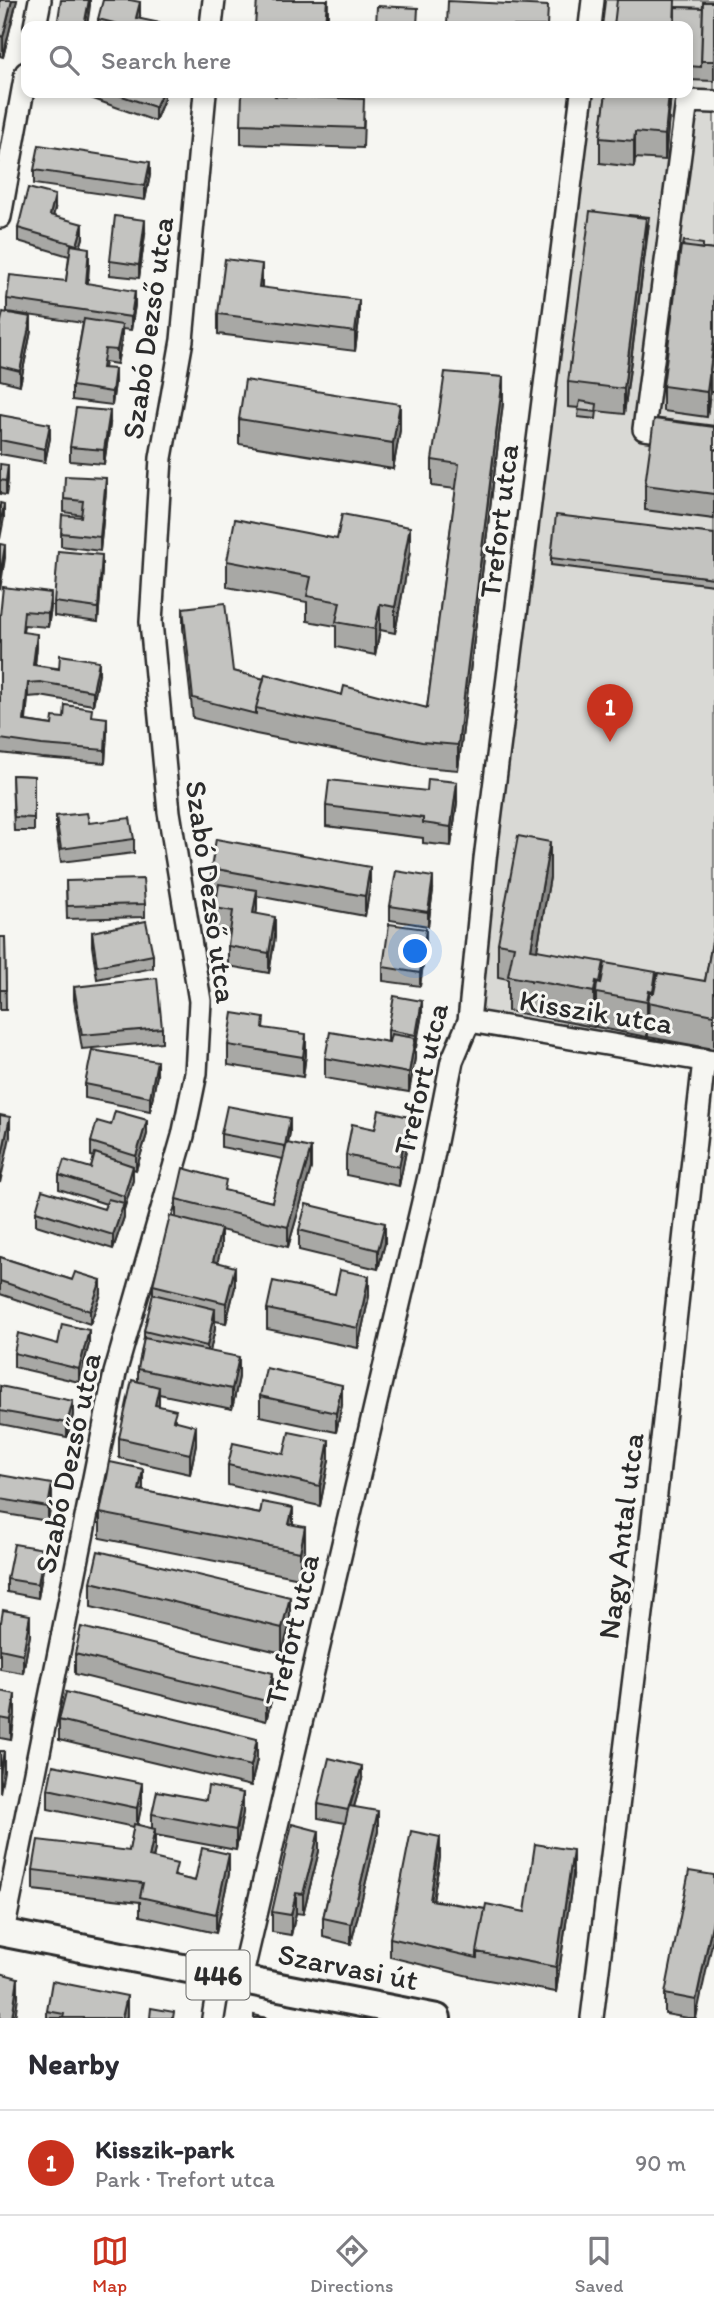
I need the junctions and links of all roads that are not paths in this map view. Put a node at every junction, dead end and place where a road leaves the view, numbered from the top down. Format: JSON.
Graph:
{"nodes":[{"id":1,"x":40,"y":0,"type":"edge"},
{"id":2,"x":214,"y":0,"type":"edge"},
{"id":3,"x":593,"y":0,"type":"edge"},
{"id":4,"x":36,"y":21,"type":"edge"},
{"id":5,"x":212,"y":21,"type":"edge"},
{"id":6,"x":591,"y":21,"type":"edge"},
{"id":7,"x":21,"y":98,"type":"edge"},
{"id":8,"x":205,"y":98,"type":"edge"},
{"id":9,"x":581,"y":98,"type":"edge"},
{"id":10,"x":714,"y":102,"type":"edge"},
{"id":11,"x":0,"y":217,"type":"edge"},
{"id":12,"x":714,"y":438,"type":"edge"},
{"id":13,"x":469,"y":1021,"type":"junction"},
{"id":14,"x":709,"y":1061,"type":"edge"},
{"id":15,"x":1,"y":1932,"type":"edge"},
{"id":16,"x":231,"y":1977,"type":"junction"},
{"id":17,"x":213,"y":2018,"type":"edge"},
{"id":18,"x":437,"y":2018,"type":"edge"},
{"id":19,"x":592,"y":2018,"type":"edge"}],
"edges":[{"from":1,"to":4,"type":"street"},
{"from":2,"to":5,"type":"street"},
{"from":3,"to":6,"type":"street"},
{"from":7,"to":11,"type":"street"},
{"from":8,"to":15,"type":"street","name":"Szabó Dezső utca"},
{"from":9,"to":13,"type":"street","name":"Trefort utca"},
{"from":10,"to":12,"type":"street"},
{"from":13,"to":14,"type":"street","name":"Kisszik utca"},
{"from":13,"to":16,"type":"street","name":"Trefort utca"},
{"from":14,"to":19,"type":"street","name":"Nagy Antal utca"},
{"from":15,"to":16,"type":"main road","name":"Szarvasi út","number":"446"},
{"from":16,"to":17,"type":"street","name":"Trefort utca"},
{"from":16,"to":18,"type":"main road","name":"Szarvasi út","number":"446"}]}
